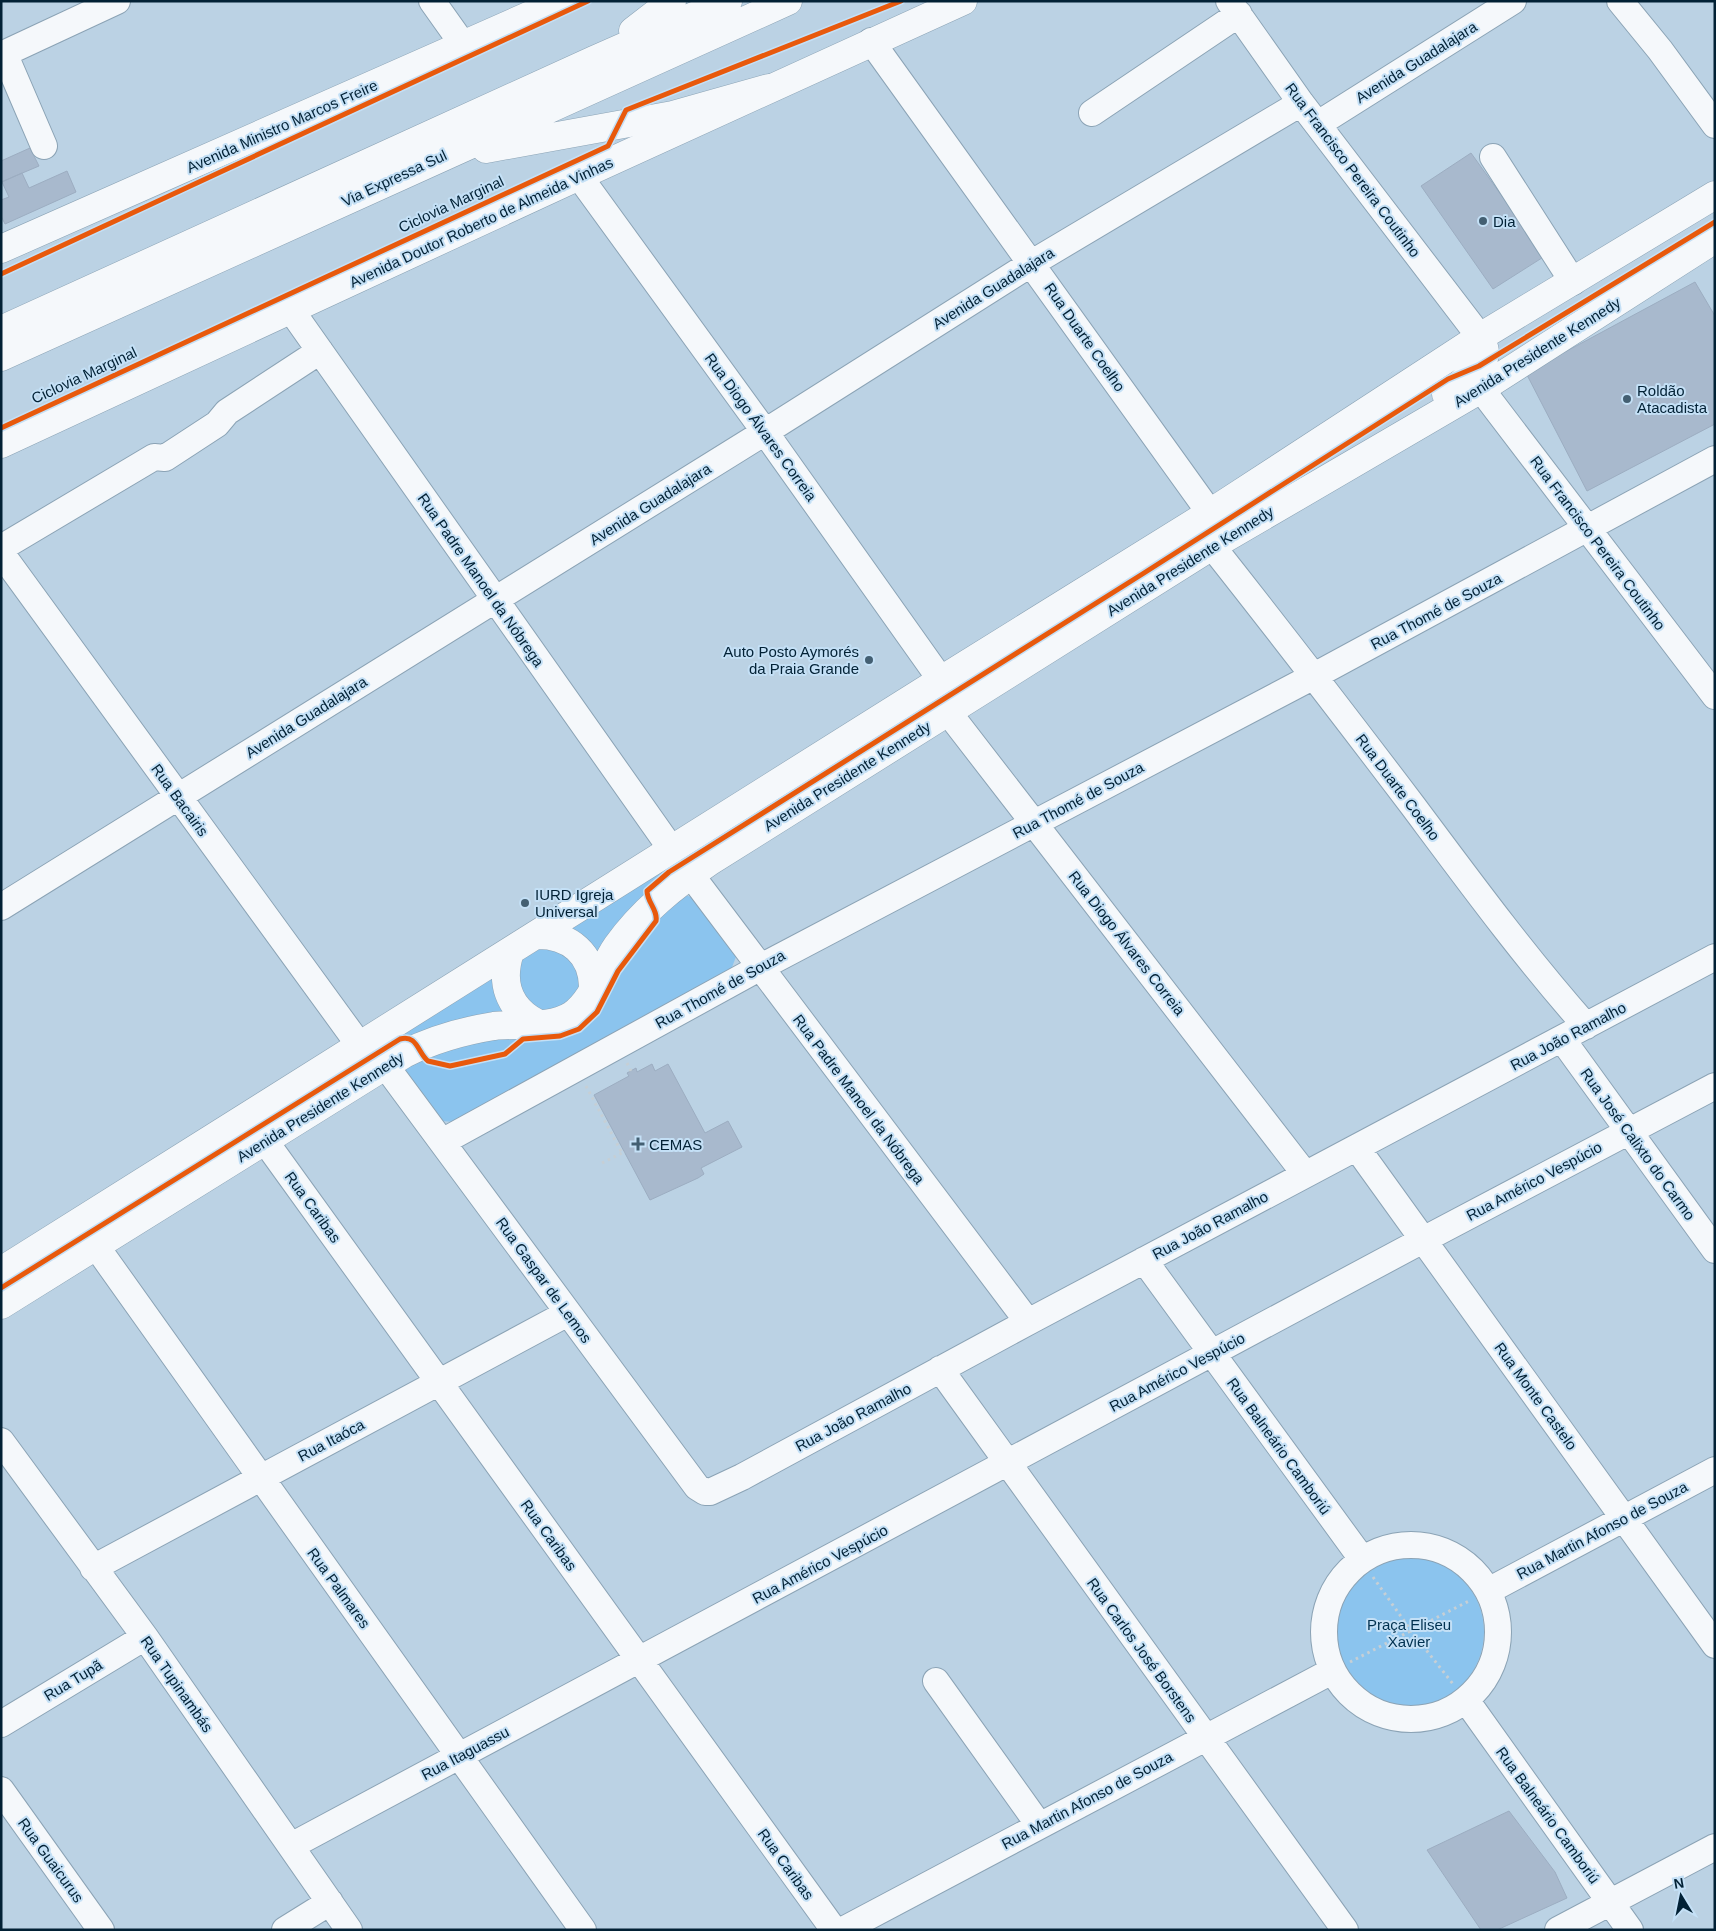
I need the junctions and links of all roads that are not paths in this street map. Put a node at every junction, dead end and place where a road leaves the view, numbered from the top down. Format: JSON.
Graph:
{"nodes":[{"id":1,"x":117,"y":1,"type":"edge"},
{"id":2,"x":432,"y":1,"type":"edge"},
{"id":3,"x":562,"y":1,"type":"edge"},
{"id":4,"x":672,"y":1,"type":"edge"},
{"id":5,"x":728,"y":1,"type":"edge"},
{"id":6,"x":788,"y":1,"type":"edge"},
{"id":7,"x":963,"y":1,"type":"edge"},
{"id":8,"x":1513,"y":1,"type":"edge"},
{"id":9,"x":1620,"y":1,"type":"edge"},
{"id":10,"x":1234,"y":8,"type":"edge"},
{"id":11,"x":871,"y":41,"type":"junction"},
{"id":12,"x":464,"y":46,"type":"junction"},
{"id":13,"x":3,"y":54,"type":"edge"},
{"id":14,"x":594,"y":60,"type":"junction"},
{"id":15,"x":769,"y":88,"type":"junction"},
{"id":16,"x":1301,"y":103,"type":"junction"},
{"id":17,"x":1092,"y":113,"type":"dead end"},
{"id":18,"x":1318,"y":124,"type":"junction"},
{"id":19,"x":1715,"y":125,"type":"edge"},
{"id":20,"x":44,"y":146,"type":"dead end"},
{"id":21,"x":1493,"y":157,"type":"dead end"},
{"id":22,"x":431,"y":161,"type":"junction"},
{"id":23,"x":579,"y":176,"type":"junction"},
{"id":24,"x":1715,"y":195,"type":"edge"},
{"id":25,"x":1715,"y":239,"type":"edge"},
{"id":26,"x":1,"y":249,"type":"edge"},
{"id":27,"x":1032,"y":262,"type":"junction"},
{"id":28,"x":1573,"y":282,"type":"junction"},
{"id":29,"x":291,"y":310,"type":"junction"},
{"id":30,"x":1,"y":330,"type":"edge"},
{"id":31,"x":1480,"y":337,"type":"junction"},
{"id":32,"x":320,"y":351,"type":"junction"},
{"id":33,"x":1,"y":357,"type":"edge"},
{"id":34,"x":1481,"y":389,"type":"junction"},
{"id":35,"x":765,"y":432,"type":"junction"},
{"id":36,"x":1401,"y":435,"type":"junction"},
{"id":37,"x":1,"y":444,"type":"edge"},
{"id":38,"x":1715,"y":459,"type":"edge"},
{"id":39,"x":1210,"y":513,"type":"junction"},
{"id":40,"x":1587,"y":529,"type":"junction"},
{"id":41,"x":1212,"y":546,"type":"junction"},
{"id":42,"x":1,"y":548,"type":"edge"},
{"id":43,"x":1,"y":553,"type":"edge"},
{"id":44,"x":495,"y":600,"type":"junction"},
{"id":45,"x":1314,"y":676,"type":"junction"},
{"id":46,"x":941,"y":680,"type":"junction"},
{"id":47,"x":1715,"y":696,"type":"edge"},
{"id":48,"x":948,"y":712,"type":"junction"},
{"id":49,"x":178,"y":796,"type":"junction"},
{"id":50,"x":1034,"y":823,"type":"junction"},
{"id":51,"x":672,"y":850,"type":"junction"},
{"id":52,"x":691,"y":875,"type":"junction"},
{"id":53,"x":1,"y":907,"type":"edge"},
{"id":54,"x":538,"y":934,"type":"junction"},
{"id":55,"x":510,"y":952,"type":"junction"},
{"id":56,"x":1715,"y":957,"type":"edge"},
{"id":57,"x":759,"y":968,"type":"junction"},
{"id":58,"x":593,"y":986,"type":"junction"},
{"id":59,"x":537,"y":1023,"type":"junction"},
{"id":60,"x":1586,"y":1026,"type":"junction"},
{"id":61,"x":1562,"y":1038,"type":"junction"},
{"id":62,"x":360,"y":1046,"type":"junction"},
{"id":63,"x":385,"y":1065,"type":"junction"},
{"id":64,"x":1715,"y":1086,"type":"edge"},
{"id":65,"x":1628,"y":1131,"type":"junction"},
{"id":66,"x":266,"y":1141,"type":"junction"},
{"id":67,"x":442,"y":1142,"type":"junction"},
{"id":68,"x":1357,"y":1148,"type":"junction"},
{"id":69,"x":1305,"y":1174,"type":"junction"},
{"id":70,"x":1422,"y":1240,"type":"junction"},
{"id":71,"x":96,"y":1246,"type":"junction"},
{"id":72,"x":1715,"y":1250,"type":"edge"},
{"id":73,"x":1144,"y":1260,"type":"junction"},
{"id":74,"x":2,"y":1269,"type":"edge"},
{"id":75,"x":1,"y":1305,"type":"edge"},
{"id":76,"x":568,"y":1313,"type":"junction"},
{"id":77,"x":1028,"y":1322,"type":"junction"},
{"id":78,"x":1212,"y":1354,"type":"junction"},
{"id":79,"x":940,"y":1369,"type":"junction"},
{"id":80,"x":439,"y":1382,"type":"junction"},
{"id":81,"x":1,"y":1441,"type":"edge"},
{"id":82,"x":1008,"y":1463,"type":"junction"},
{"id":83,"x":1715,"y":1470,"type":"edge"},
{"id":84,"x":261,"y":1478,"type":"junction"},
{"id":85,"x":705,"y":1492,"type":"joint"},
{"id":86,"x":1624,"y":1518,"type":"junction"},
{"id":87,"x":1362,"y":1560,"type":"junction"},
{"id":88,"x":93,"y":1568,"type":"junction"},
{"id":89,"x":1488,"y":1591,"type":"junction"},
{"id":90,"x":145,"y":1637,"type":"junction"},
{"id":91,"x":1715,"y":1645,"type":"edge"},
{"id":92,"x":639,"y":1660,"type":"junction"},
{"id":93,"x":1332,"y":1671,"type":"junction"},
{"id":94,"x":936,"y":1681,"type":"dead end"},
{"id":95,"x":1466,"y":1700,"type":"junction"},
{"id":96,"x":1,"y":1724,"type":"edge"},
{"id":97,"x":1206,"y":1737,"type":"junction"},
{"id":98,"x":460,"y":1756,"type":"junction"},
{"id":99,"x":1,"y":1790,"type":"edge"},
{"id":100,"x":1040,"y":1825,"type":"junction"},
{"id":101,"x":291,"y":1846,"type":"junction"},
{"id":102,"x":1715,"y":1847,"type":"edge"},
{"id":103,"x":330,"y":1902,"type":"junction"},
{"id":104,"x":1610,"y":1902,"type":"junction"},
{"id":105,"x":101,"y":1930,"type":"edge"},
{"id":106,"x":285,"y":1930,"type":"edge"},
{"id":107,"x":349,"y":1930,"type":"edge"},
{"id":108,"x":582,"y":1930,"type":"edge"},
{"id":109,"x":834,"y":1930,"type":"edge"},
{"id":110,"x":843,"y":1930,"type":"edge"},
{"id":111,"x":1344,"y":1930,"type":"edge"},
{"id":112,"x":1558,"y":1930,"type":"edge"},
{"id":113,"x":1630,"y":1930,"type":"edge"}],
"edges":[{"from":1,"to":13,"type":"street"},
{"from":2,"to":12,"type":"street"},
{"from":3,"to":12,"type":"main road","name":"Avenida Ministro Marcos Freire"},
{"from":4,"to":14,"type":"main road"},
{"from":5,"to":14,"type":"main road","name":"Via Expressa Sul"},
{"from":6,"to":22,"type":"main road","name":"Via Expressa Sul"},
{"from":7,"to":11,"type":"main road","name":"Avenida Doutor Roberto de Almeida Vinhas"},
{"from":8,"to":18,"type":"street","name":"Avenida Guadalajara"},
{"from":9,"to":19,"type":"street"},
{"from":10,"to":16,"type":"street","name":"Rua Francisco Pereira Coutinho"},
{"from":10,"to":17,"type":"street"},
{"from":11,"to":15,"type":"main road","name":"Avenida Doutor Roberto de Almeida Vinhas"},
{"from":11,"to":27,"type":"street","name":"Rua Duarte Coelho"},
{"from":12,"to":26,"type":"main road","name":"Avenida Ministro Marcos Freire"},
{"from":13,"to":20,"type":"street"},
{"from":14,"to":30,"type":"main road","name":"Via Expressa Sul"},
{"from":15,"to":22,"type":"main road"},
{"from":15,"to":23,"type":"main road","name":"Avenida Doutor Roberto de Almeida Vinhas"},
{"from":16,"to":18,"type":"street","name":"Rua Francisco Pereira Coutinho"},
{"from":16,"to":27,"type":"street","name":"Avenida Guadalajara"},
{"from":18,"to":31,"type":"street","name":"Rua Francisco Pereira Coutinho"},
{"from":21,"to":28,"type":"street"},
{"from":22,"to":33,"type":"main road","name":"Via Expressa Sul"},
{"from":23,"to":29,"type":"main road","name":"Avenida Doutor Roberto de Almeida Vinhas"},
{"from":23,"to":35,"type":"street","name":"Rua Diogo Álvares Correia"},
{"from":24,"to":28,"type":"main road","name":"Avenida Presidente Kennedy"},
{"from":25,"to":34,"type":"main road","name":"Avenida Presidente Kennedy"},
{"from":27,"to":35,"type":"street","name":"Avenida Guadalajara"},
{"from":27,"to":39,"type":"street","name":"Rua Duarte Coelho"},
{"from":28,"to":31,"type":"main road","name":"Avenida Presidente Kennedy"},
{"from":29,"to":32,"type":"street","name":"Rua Padre Manoel da Nóbrega"},
{"from":29,"to":37,"type":"main road","name":"Avenida Doutor Roberto de Almeida Vinhas"},
{"from":31,"to":36,"type":"main road"},
{"from":31,"to":39,"type":"main road","name":"Avenida Presidente Kennedy"},
{"from":32,"to":42,"type":"street"},
{"from":32,"to":44,"type":"street","name":"Rua Padre Manoel da Nóbrega"},
{"from":34,"to":36,"type":"main road","name":"Avenida Presidente Kennedy"},
{"from":34,"to":40,"type":"street","name":"Rua Francisco Pereira Coutinho"},
{"from":35,"to":44,"type":"street","name":"Avenida Guadalajara"},
{"from":35,"to":46,"type":"street","name":"Rua Diogo Álvares Correia"},
{"from":36,"to":41,"type":"main road","name":"Avenida Presidente Kennedy"},
{"from":38,"to":40,"type":"street","name":"Rua Thomé de Souza"},
{"from":39,"to":46,"type":"main road","name":"Avenida Presidente Kennedy"},
{"from":40,"to":45,"type":"street","name":"Rua Thomé de Souza"},
{"from":40,"to":47,"type":"street","name":"Rua Francisco Pereira Coutinho"},
{"from":41,"to":45,"type":"street","name":"Rua Duarte Coelho"},
{"from":41,"to":48,"type":"main road","name":"Avenida Presidente Kennedy"},
{"from":43,"to":49,"type":"street","name":"Rua Bacairis"},
{"from":44,"to":49,"type":"street","name":"Avenida Guadalajara"},
{"from":44,"to":51,"type":"street","name":"Rua Padre Manoel da Nóbrega"},
{"from":45,"to":50,"type":"street","name":"Rua Thomé de Souza"},
{"from":45,"to":60,"type":"street","name":"Rua Duarte Coelho"},
{"from":46,"to":51,"type":"main road","name":"Avenida Presidente Kennedy"},
{"from":48,"to":50,"type":"street","name":"Rua Diogo Álvares Correia"},
{"from":48,"to":52,"type":"main road","name":"Avenida Presidente Kennedy"},
{"from":49,"to":53,"type":"street","name":"Avenida Guadalajara"},
{"from":49,"to":62,"type":"street","name":"Rua Bacairis"},
{"from":50,"to":57,"type":"street","name":"Rua Thomé de Souza"},
{"from":50,"to":69,"type":"street","name":"Rua Diogo Álvares Correia"},
{"from":51,"to":54,"type":"main road","name":"Avenida Presidente Kennedy"},
{"from":52,"to":57,"type":"street","name":"Rua Padre Manoel da Nóbrega"},
{"from":52,"to":58,"type":"main road","name":"Avenida Presidente Kennedy"},
{"from":54,"to":55,"type":"main road","name":"Avenida Presidente Kennedy"},
{"from":54,"to":58,"type":"main road"},
{"from":55,"to":59,"type":"main road"},
{"from":55,"to":62,"type":"main road","name":"Avenida Presidente Kennedy"},
{"from":56,"to":60,"type":"street","name":"Rua João Ramalho"},
{"from":57,"to":67,"type":"street","name":"Rua Thomé de Souza"},
{"from":57,"to":77,"type":"street","name":"Rua Padre Manoel da Nóbrega"},
{"from":58,"to":59,"type":"main road","name":"Avenida Presidente Kennedy"},
{"from":59,"to":63,"type":"main road","name":"Avenida Presidente Kennedy"},
{"from":60,"to":61,"type":"street","name":"Rua João Ramalho"},
{"from":61,"to":65,"type":"street","name":"Rua José Calixto do Carmo"},
{"from":61,"to":68,"type":"street","name":"Rua João Ramalho"},
{"from":62,"to":74,"type":"main road","name":"Avenida Presidente Kennedy"},
{"from":63,"to":66,"type":"main road","name":"Avenida Presidente Kennedy"},
{"from":63,"to":67,"type":"street","name":"Rua Gaspar de Lemos"},
{"from":64,"to":65,"type":"street","name":"Rua Américo Vespúcio"},
{"from":65,"to":70,"type":"street","name":"Rua Américo Vespúcio"},
{"from":65,"to":72,"type":"street","name":"Rua José Calixto do Carmo"},
{"from":66,"to":71,"type":"main road","name":"Avenida Presidente Kennedy"},
{"from":66,"to":80,"type":"street","name":"Rua Caribas"},
{"from":67,"to":76,"type":"street","name":"Rua Gaspar de Lemos"},
{"from":68,"to":69,"type":"street","name":"Rua João Ramalho"},
{"from":68,"to":70,"type":"street","name":"Rua Monte Castelo"},
{"from":69,"to":73,"type":"street","name":"Rua João Ramalho"},
{"from":70,"to":78,"type":"street","name":"Rua Américo Vespúcio"},
{"from":70,"to":86,"type":"street","name":"Rua Monte Castelo"},
{"from":71,"to":75,"type":"main road","name":"Avenida Presidente Kennedy"},
{"from":71,"to":84,"type":"street","name":"Rua Palmares"},
{"from":73,"to":77,"type":"street","name":"Rua João Ramalho"},
{"from":73,"to":78,"type":"street","name":"Rua Balneário Camboriú"},
{"from":76,"to":80,"type":"street","name":"Rua Itaóca"},
{"from":76,"to":85,"type":"street","name":"Rua Gaspar de Lemos"},
{"from":77,"to":79,"type":"street","name":"Rua João Ramalho"},
{"from":78,"to":82,"type":"street","name":"Rua Américo Vespúcio"},
{"from":78,"to":87,"type":"street","name":"Rua Balneário Camboriú"},
{"from":79,"to":82,"type":"street","name":"Rua Carlos José Borstens"},
{"from":79,"to":85,"type":"street","name":"Rua João Ramalho"},
{"from":80,"to":84,"type":"street","name":"Rua Itaóca"},
{"from":80,"to":92,"type":"street","name":"Rua Caribas"},
{"from":81,"to":88,"type":"street","name":"Rua Tupinambás"},
{"from":82,"to":92,"type":"street","name":"Rua Américo Vespúcio"},
{"from":82,"to":97,"type":"street","name":"Rua Carlos José Borstens"},
{"from":83,"to":86,"type":"street","name":"Rua Martin Afonso de Souza"},
{"from":84,"to":88,"type":"street","name":"Rua Itaóca"},
{"from":84,"to":98,"type":"street","name":"Rua Palmares"},
{"from":86,"to":89,"type":"street","name":"Rua Martin Afonso de Souza"},
{"from":86,"to":91,"type":"street","name":"Rua Monte Castelo"},
{"from":87,"to":89,"type":"street"},
{"from":87,"to":93,"type":"street"},
{"from":88,"to":90,"type":"street","name":"Rua Tupinambás"},
{"from":89,"to":95,"type":"street"},
{"from":90,"to":96,"type":"street","name":"Rua Tupã"},
{"from":90,"to":101,"type":"street","name":"Rua Tupinambás"},
{"from":92,"to":98,"type":"street","name":"Rua Itaguassu"},
{"from":92,"to":109,"type":"street","name":"Rua Caribas"},
{"from":93,"to":95,"type":"street"},
{"from":93,"to":97,"type":"street","name":"Rua Martin Afonso de Souza"},
{"from":94,"to":100,"type":"street"},
{"from":95,"to":104,"type":"street","name":"Rua Balneário Camboriú"},
{"from":97,"to":100,"type":"street","name":"Rua Martin Afonso de Souza"},
{"from":97,"to":111,"type":"street","name":"Rua Carlos José Borstens"},
{"from":98,"to":101,"type":"street","name":"Rua Itaguassu"},
{"from":98,"to":108,"type":"street","name":"Rua Palmares"},
{"from":99,"to":105,"type":"street","name":"Rua Guaicurus"},
{"from":100,"to":110,"type":"street","name":"Rua Martin Afonso de Souza"},
{"from":101,"to":103,"type":"street","name":"Rua Tupinambás"},
{"from":102,"to":104,"type":"street"},
{"from":103,"to":106,"type":"street"},
{"from":103,"to":107,"type":"street","name":"Rua Tupinambás"},
{"from":104,"to":112,"type":"street"},
{"from":104,"to":113,"type":"street","name":"Rua Balneário Camboriú"}]}
